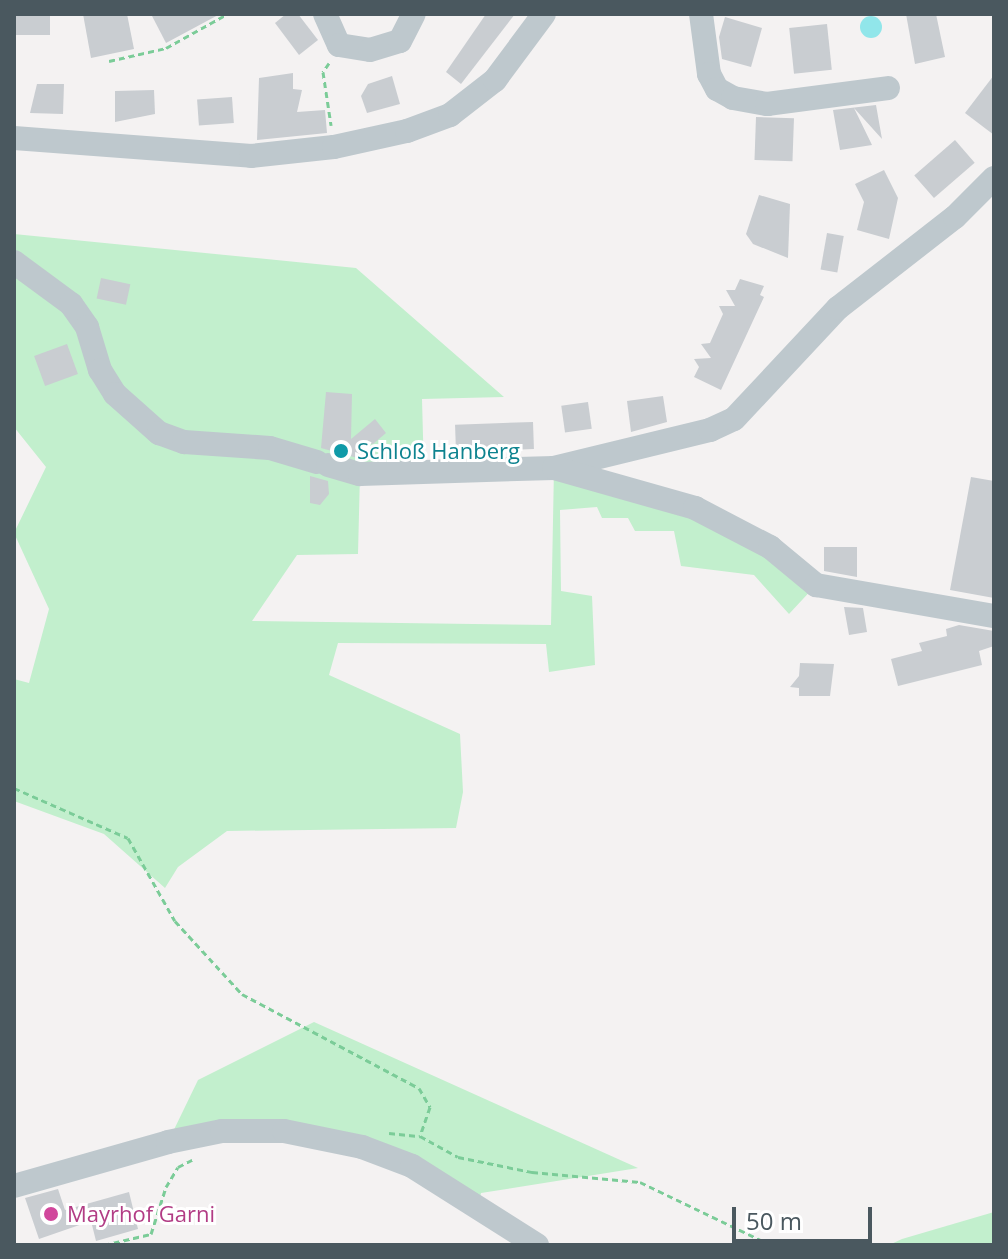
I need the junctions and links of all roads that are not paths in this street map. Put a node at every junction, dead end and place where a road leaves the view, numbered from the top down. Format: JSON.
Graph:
{"nodes":[{"id":1,"x":325,"y":14,"type":"edge"},
{"id":2,"x":414,"y":14,"type":"edge"},
{"id":3,"x":544,"y":14,"type":"edge"},
{"id":4,"x":701,"y":14,"type":"edge"},
{"id":5,"x":888,"y":88,"type":"dead end"},
{"id":6,"x":14,"y":138,"type":"edge"},
{"id":7,"x":994,"y":178,"type":"edge"},
{"id":8,"x":14,"y":262,"type":"edge"},
{"id":9,"x":554,"y":468,"type":"junction"},
{"id":10,"x":994,"y":616,"type":"edge"},
{"id":11,"x":14,"y":1186,"type":"edge"},
{"id":12,"x":537,"y":1245,"type":"edge"}],
"edges":[{"from":1,"to":2,"type":"street"},
{"from":3,"to":6,"type":"street"},
{"from":4,"to":5,"type":"street"},
{"from":7,"to":9,"type":"street"},
{"from":8,"to":9,"type":"street"},
{"from":9,"to":10,"type":"street"},
{"from":11,"to":12,"type":"street"}]}
